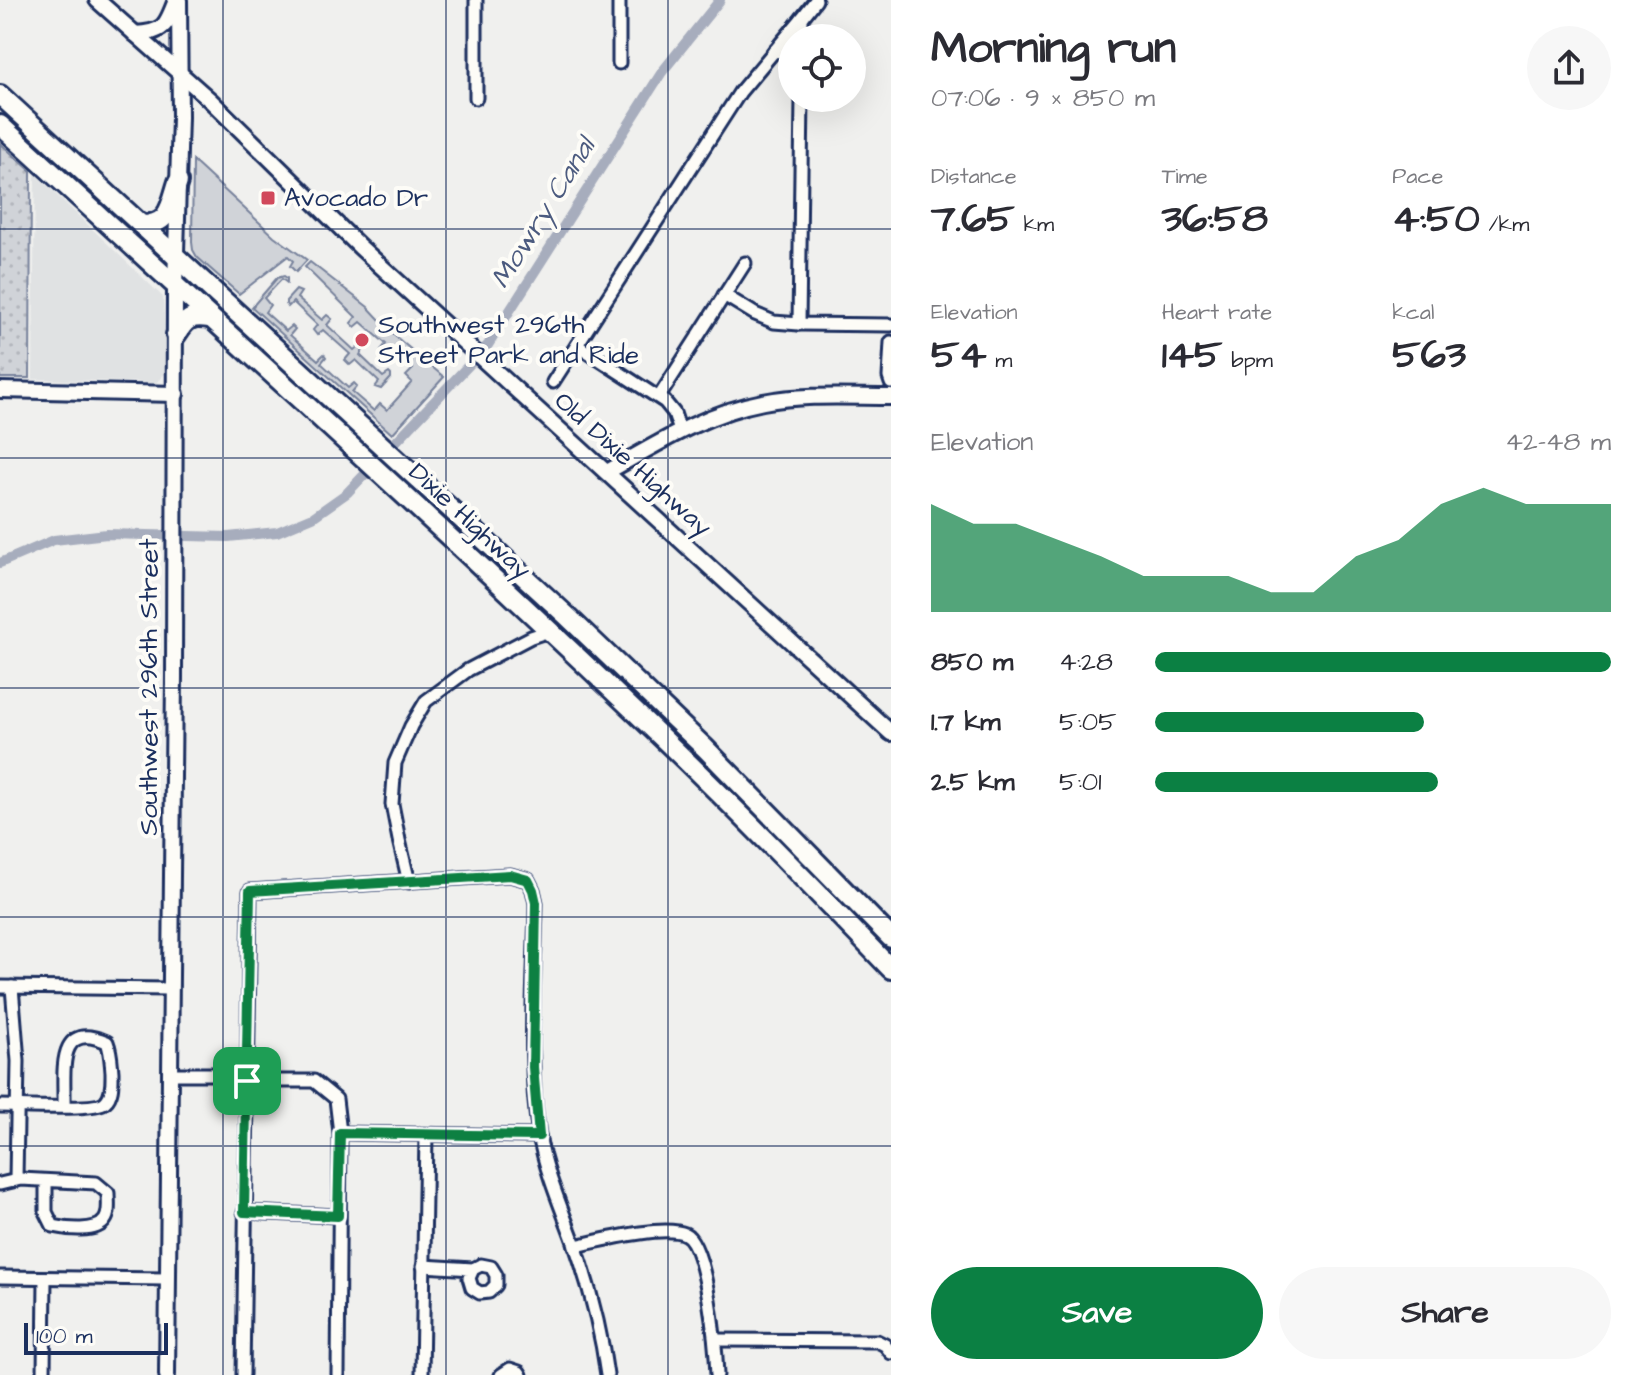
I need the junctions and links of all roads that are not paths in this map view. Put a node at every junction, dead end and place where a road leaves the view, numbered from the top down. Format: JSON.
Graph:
{"nodes":[{"id":1,"x":97,"y":0,"type":"edge"},
{"id":2,"x":178,"y":0,"type":"edge"},
{"id":3,"x":476,"y":0,"type":"edge"},
{"id":4,"x":619,"y":0,"type":"edge"},
{"id":5,"x":816,"y":0,"type":"edge"},
{"id":6,"x":802,"y":18,"type":"junction"},
{"id":7,"x":802,"y":24,"type":"edge"},
{"id":8,"x":135,"y":34,"type":"junction"},
{"id":9,"x":774,"y":51,"type":"junction"},
{"id":10,"x":778,"y":52,"type":"edge"},
{"id":11,"x":619,"y":63,"type":"dead end"},
{"id":12,"x":180,"y":74,"type":"junction"},
{"id":13,"x":0,"y":95,"type":"edge"},
{"id":14,"x":476,"y":98,"type":"dead end"},
{"id":15,"x":210,"y":100,"type":"junction"},
{"id":16,"x":0,"y":111,"type":"edge"},
{"id":17,"x":802,"y":112,"type":"edge"},
{"id":18,"x":180,"y":114,"type":"junction"},
{"id":19,"x":0,"y":125,"type":"edge"},
{"id":20,"x":34,"y":126,"type":"junction"},
{"id":21,"x":19,"y":142,"type":"junction"},
{"id":22,"x":178,"y":182,"type":"junction"},
{"id":23,"x":141,"y":225,"type":"junction"},
{"id":24,"x":176,"y":256,"type":"junction"},
{"id":25,"x":745,"y":263,"type":"dead end"},
{"id":26,"x":175,"y":286,"type":"junction"},
{"id":27,"x":724,"y":295,"type":"junction"},
{"id":28,"x":210,"y":318,"type":"junction"},
{"id":29,"x":799,"y":324,"type":"junction"},
{"id":30,"x":891,"y":325,"type":"edge"},
{"id":31,"x":176,"y":335,"type":"junction"},
{"id":32,"x":891,"y":342,"type":"edge"},
{"id":33,"x":577,"y":345,"type":"junction"},
{"id":34,"x":553,"y":382,"type":"dead end"},
{"id":35,"x":891,"y":383,"type":"edge"},
{"id":36,"x":0,"y":390,"type":"edge"},
{"id":37,"x":176,"y":394,"type":"junction"},
{"id":38,"x":328,"y":396,"type":"junction"},
{"id":39,"x":659,"y":397,"type":"junction"},
{"id":40,"x":891,"y":397,"type":"edge"},
{"id":41,"x":680,"y":431,"type":"junction"},
{"id":42,"x":607,"y":472,"type":"junction"},
{"id":43,"x":447,"y":535,"type":"junction"},
{"id":44,"x":566,"y":615,"type":"junction"},
{"id":45,"x":549,"y":631,"type":"junction"},
{"id":46,"x":671,"y":715,"type":"junction"},
{"id":47,"x":891,"y":733,"type":"edge"},
{"id":48,"x":409,"y":882,"type":"junction"},
{"id":49,"x":856,"y":932,"type":"junction"},
{"id":50,"x":891,"y":938,"type":"edge"},
{"id":51,"x":891,"y":957,"type":"edge"},
{"id":52,"x":891,"y":969,"type":"edge"},
{"id":53,"x":6,"y":987,"type":"edge"},
{"id":54,"x":170,"y":989,"type":"junction"},
{"id":55,"x":170,"y":1074,"type":"junction"},
{"id":56,"x":247,"y":1081,"type":"junction"},
{"id":57,"x":0,"y":1106,"type":"edge"},
{"id":58,"x":18,"y":1106,"type":"junction"},
{"id":59,"x":64,"y":1106,"type":"junction"},
{"id":60,"x":340,"y":1133,"type":"junction"},
{"id":61,"x":426,"y":1135,"type":"junction"},
{"id":62,"x":539,"y":1136,"type":"junction"},
{"id":63,"x":16,"y":1179,"type":"junction"},
{"id":64,"x":46,"y":1181,"type":"junction"},
{"id":65,"x":0,"y":1184,"type":"edge"},
{"id":66,"x":244,"y":1212,"type":"junction"},
{"id":67,"x":338,"y":1216,"type":"junction"},
{"id":68,"x":575,"y":1246,"type":"junction"},
{"id":69,"x":423,"y":1266,"type":"junction"},
{"id":70,"x":473,"y":1269,"type":"dead end"},
{"id":71,"x":0,"y":1277,"type":"edge"},
{"id":72,"x":45,"y":1278,"type":"junction"},
{"id":73,"x":167,"y":1279,"type":"junction"},
{"id":74,"x":715,"y":1340,"type":"junction"},
{"id":75,"x":888,"y":1349,"type":"edge"},
{"id":76,"x":44,"y":1375,"type":"edge"},
{"id":77,"x":167,"y":1375,"type":"edge"},
{"id":78,"x":243,"y":1375,"type":"edge"},
{"id":79,"x":338,"y":1375,"type":"edge"},
{"id":80,"x":422,"y":1375,"type":"edge"},
{"id":81,"x":501,"y":1375,"type":"edge"},
{"id":82,"x":521,"y":1375,"type":"edge"},
{"id":83,"x":607,"y":1375,"type":"edge"},
{"id":84,"x":717,"y":1375,"type":"edge"}],
"edges":[{"from":1,"to":8,"type":"street","name":"Old Dixie Highway"},
{"from":2,"to":8,"type":"street"},
{"from":2,"to":12,"type":"street","name":"Southwest 296th Street"},
{"from":3,"to":14,"type":"street"},
{"from":4,"to":11,"type":"street"},
{"from":5,"to":6,"type":"street"},
{"from":6,"to":7,"type":"street"},
{"from":6,"to":9,"type":"street"},
{"from":8,"to":12,"type":"street","name":"Old Dixie Highway"},
{"from":9,"to":10,"type":"street"},
{"from":9,"to":33,"type":"street"},
{"from":12,"to":15,"type":"street","name":"Old Dixie Highway"},
{"from":12,"to":18,"type":"street","name":"Southwest 296th Street"},
{"from":13,"to":20,"type":"highway","name":"Dixie Highway"},
{"from":15,"to":18,"type":"street"},
{"from":15,"to":42,"type":"street","name":"Old Dixie Highway"},
{"from":16,"to":20,"type":"highway"},
{"from":17,"to":29,"type":"street"},
{"from":18,"to":22,"type":"street","name":"Southwest 296th Street"},
{"from":19,"to":21,"type":"highway","name":"Dixie Highway"},
{"from":20,"to":23,"type":"highway","name":"Dixie Highway"},
{"from":21,"to":24,"type":"highway"},
{"from":21,"to":26,"type":"highway","name":"Dixie Highway"},
{"from":22,"to":23,"type":"highway"},
{"from":22,"to":24,"type":"street","name":"Southwest 296th Street"},
{"from":23,"to":24,"type":"highway","name":"Dixie Highway"},
{"from":24,"to":26,"type":"street","name":"Southwest 296th Street"},
{"from":24,"to":38,"type":"highway","name":"Dixie Highway"},
{"from":25,"to":27,"type":"street"},
{"from":26,"to":28,"type":"highway","name":"Dixie Highway"},
{"from":26,"to":31,"type":"street","name":"Southwest 296th Street"},
{"from":26,"to":38,"type":"highway"},
{"from":27,"to":29,"type":"street"},
{"from":27,"to":39,"type":"street"},
{"from":28,"to":31,"type":"highway"},
{"from":28,"to":43,"type":"highway","name":"Dixie Highway"},
{"from":29,"to":30,"type":"street"},
{"from":31,"to":37,"type":"street","name":"Southwest 296th Street"},
{"from":32,"to":35,"type":"street"},
{"from":33,"to":34,"type":"street"},
{"from":33,"to":39,"type":"street"},
{"from":36,"to":37,"type":"street"},
{"from":37,"to":54,"type":"street","name":"Southwest 296th Street"},
{"from":38,"to":44,"type":"highway","name":"Dixie Highway"},
{"from":39,"to":41,"type":"street"},
{"from":40,"to":41,"type":"street"},
{"from":41,"to":42,"type":"street"},
{"from":42,"to":47,"type":"street","name":"Old Dixie Highway"},
{"from":43,"to":44,"type":"highway"},
{"from":43,"to":45,"type":"highway","name":"Dixie Highway"},
{"from":44,"to":46,"type":"highway","name":"Dixie Highway"},
{"from":45,"to":46,"type":"highway"},
{"from":45,"to":48,"type":"street"},
{"from":45,"to":49,"type":"highway","name":"Dixie Highway"},
{"from":46,"to":50,"type":"highway","name":"Dixie Highway"},
{"from":48,"to":56,"type":"street"},
{"from":48,"to":62,"type":"street"},
{"from":49,"to":51,"type":"highway"},
{"from":49,"to":52,"type":"highway","name":"Dixie Highway"},
{"from":53,"to":54,"type":"street"},
{"from":53,"to":58,"type":"street"},
{"from":54,"to":55,"type":"street","name":"Southwest 296th Street"},
{"from":55,"to":56,"type":"street"},
{"from":55,"to":73,"type":"street","name":"Southwest 296th Street"},
{"from":56,"to":60,"type":"street"},
{"from":56,"to":66,"type":"street"},
{"from":57,"to":58,"type":"street"},
{"from":58,"to":59,"type":"street"},
{"from":58,"to":63,"type":"street"},
{"from":59,"to":59,"type":"street"},
{"from":60,"to":61,"type":"street"},
{"from":60,"to":67,"type":"street"},
{"from":61,"to":62,"type":"street"},
{"from":61,"to":69,"type":"street"},
{"from":62,"to":68,"type":"street"},
{"from":63,"to":64,"type":"street"},
{"from":63,"to":65,"type":"street"},
{"from":64,"to":64,"type":"street"},
{"from":66,"to":67,"type":"street"},
{"from":66,"to":78,"type":"street"},
{"from":67,"to":79,"type":"street"},
{"from":68,"to":74,"type":"street"},
{"from":68,"to":83,"type":"street"},
{"from":69,"to":70,"type":"street"},
{"from":69,"to":80,"type":"street"},
{"from":71,"to":72,"type":"street"},
{"from":72,"to":73,"type":"street"},
{"from":72,"to":76,"type":"street"},
{"from":73,"to":77,"type":"street","name":"Southwest 296th Street"},
{"from":74,"to":75,"type":"street"},
{"from":74,"to":84,"type":"street"},
{"from":81,"to":82,"type":"street"}]}
